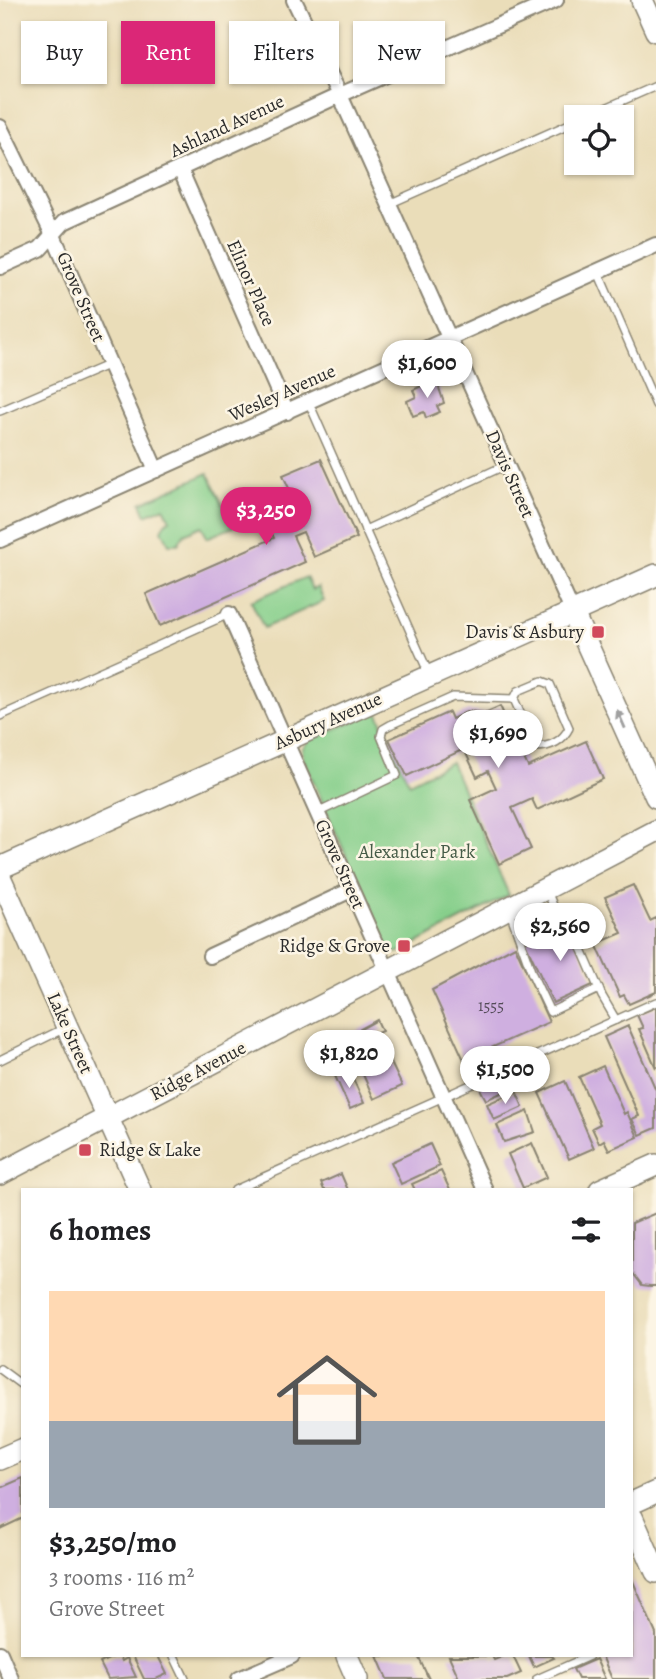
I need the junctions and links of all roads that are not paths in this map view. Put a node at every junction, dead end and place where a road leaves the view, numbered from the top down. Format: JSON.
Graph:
{"nodes":[{"id":1,"x":294,"y":0,"type":"edge"},
{"id":2,"x":556,"y":0,"type":"edge"},
{"id":3,"x":642,"y":0,"type":"edge"},
{"id":4,"x":656,"y":31,"type":"edge"},
{"id":5,"x":656,"y":86,"type":"edge"},
{"id":6,"x":340,"y":95,"type":"junction"},
{"id":7,"x":612,"y":105,"type":"edge"},
{"id":8,"x":564,"y":126,"type":"edge"},
{"id":9,"x":0,"y":127,"type":"edge"},
{"id":10,"x":180,"y":169,"type":"junction"},
{"id":11,"x":389,"y":204,"type":"junction"},
{"id":12,"x":53,"y":234,"type":"junction"},
{"id":13,"x":656,"y":245,"type":"edge"},
{"id":14,"x":0,"y":267,"type":"edge"},
{"id":15,"x":598,"y":272,"type":"junction"},
{"id":16,"x":450,"y":339,"type":"junction"},
{"id":17,"x":110,"y":364,"type":"junction"},
{"id":18,"x":309,"y":402,"type":"junction"},
{"id":19,"x":656,"y":405,"type":"edge"},
{"id":20,"x":0,"y":411,"type":"edge"},
{"id":21,"x":287,"y":412,"type":"junction"},
{"id":22,"x":506,"y":465,"type":"junction"},
{"id":23,"x":156,"y":470,"type":"junction"},
{"id":24,"x":365,"y":530,"type":"junction"},
{"id":25,"x":0,"y":540,"type":"edge"},
{"id":26,"x":656,"y":575,"type":"edge"},
{"id":27,"x":229,"y":614,"type":"joint"},
{"id":28,"x":573,"y":614,"type":"junction"},
{"id":29,"x":430,"y":676,"type":"junction"},
{"id":30,"x":514,"y":699,"type":"junction"},
{"id":31,"x":0,"y":716,"type":"edge"},
{"id":32,"x":285,"y":739,"type":"junction"},
{"id":33,"x":656,"y":797,"type":"edge"},
{"id":34,"x":317,"y":813,"type":"junction"},
{"id":35,"x":656,"y":831,"type":"edge"},
{"id":36,"x":0,"y":868,"type":"edge"},
{"id":37,"x":0,"y":877,"type":"edge"},
{"id":38,"x":545,"y":889,"type":"junction"},
{"id":39,"x":351,"y":890,"type":"junction"},
{"id":40,"x":509,"y":908,"type":"junction"},
{"id":41,"x":557,"y":915,"type":"junction"},
{"id":42,"x":518,"y":934,"type":"junction"},
{"id":43,"x":210,"y":956,"type":"dead end"},
{"id":44,"x":388,"y":972,"type":"junction"},
{"id":45,"x":599,"y":989,"type":"junction"},
{"id":46,"x":656,"y":1002,"type":"edge"},
{"id":47,"x":616,"y":1020,"type":"junction"},
{"id":48,"x":67,"y":1027,"type":"junction"},
{"id":49,"x":0,"y":1060,"type":"edge"},
{"id":50,"x":444,"y":1097,"type":"junction"},
{"id":51,"x":108,"y":1119,"type":"junction"},
{"id":52,"x":655,"y":1169,"type":"edge"},
{"id":53,"x":0,"y":1174,"type":"edge"},
{"id":54,"x":138,"y":1188,"type":"edge"},
{"id":55,"x":239,"y":1188,"type":"edge"},
{"id":56,"x":484,"y":1188,"type":"edge"},
{"id":57,"x":605,"y":1188,"type":"edge"},
{"id":58,"x":0,"y":1369,"type":"edge"},
{"id":59,"x":21,"y":1385,"type":"edge"},
{"id":60,"x":21,"y":1450,"type":"edge"},
{"id":61,"x":0,"y":1459,"type":"edge"},
{"id":62,"x":656,"y":1492,"type":"edge"},
{"id":63,"x":633,"y":1503,"type":"edge"},
{"id":64,"x":633,"y":1519,"type":"edge"},
{"id":65,"x":656,"y":1572,"type":"edge"},
{"id":66,"x":0,"y":1653,"type":"edge"},
{"id":67,"x":174,"y":1657,"type":"edge"},
{"id":68,"x":290,"y":1657,"type":"edge"},
{"id":69,"x":347,"y":1657,"type":"edge"},
{"id":70,"x":587,"y":1657,"type":"edge"},
{"id":71,"x":556,"y":1670,"type":"junction"},
{"id":72,"x":11,"y":1679,"type":"edge"},
{"id":73,"x":185,"y":1679,"type":"edge"},
{"id":74,"x":239,"y":1679,"type":"edge"},
{"id":75,"x":358,"y":1679,"type":"edge"},
{"id":76,"x":537,"y":1679,"type":"edge"},
{"id":77,"x":560,"y":1679,"type":"edge"}],
"edges":[{"from":1,"to":6,"type":"street","name":"Davis Street"},
{"from":2,"to":6,"type":"street","name":"Ashland Avenue"},
{"from":3,"to":4,"type":"main road"},
{"from":5,"to":7,"type":"lane"},
{"from":6,"to":10,"type":"street","name":"Ashland Avenue"},
{"from":6,"to":11,"type":"street","name":"Davis Street"},
{"from":8,"to":11,"type":"lane"},
{"from":9,"to":12,"type":"street","name":"Grove Street"},
{"from":10,"to":12,"type":"street","name":"Ashland Avenue"},
{"from":10,"to":21,"type":"street","name":"Elinor Place"},
{"from":11,"to":16,"type":"street","name":"Davis Street"},
{"from":12,"to":14,"type":"street","name":"Ashland Avenue"},
{"from":12,"to":17,"type":"street","name":"Grove Street"},
{"from":13,"to":15,"type":"street","name":"Wesley Avenue"},
{"from":15,"to":16,"type":"street","name":"Wesley Avenue"},
{"from":15,"to":19,"type":"lane"},
{"from":16,"to":18,"type":"street","name":"Wesley Avenue"},
{"from":16,"to":22,"type":"street","name":"Davis Street"},
{"from":17,"to":20,"type":"lane"},
{"from":17,"to":23,"type":"street","name":"Grove Street"},
{"from":18,"to":21,"type":"street","name":"Wesley Avenue"},
{"from":18,"to":24,"type":"lane"},
{"from":21,"to":23,"type":"street","name":"Wesley Avenue"},
{"from":22,"to":24,"type":"lane"},
{"from":22,"to":28,"type":"street","name":"Davis Street"},
{"from":23,"to":25,"type":"street","name":"Wesley Avenue"},
{"from":24,"to":29,"type":"lane"},
{"from":26,"to":28,"type":"main road","name":"Asbury Avenue"},
{"from":27,"to":31,"type":"lane"},
{"from":27,"to":32,"type":"street","name":"Grove Street"},
{"from":28,"to":29,"type":"main road","name":"Asbury Avenue"},
{"from":33,"to":28,"type":"main road","name":"Davis Street","one_way":true},
{"from":29,"to":32,"type":"main road","name":"Asbury Avenue"},
{"from":30,"to":30,"type":"lane"},
{"from":30,"to":34,"type":"lane"},
{"from":32,"to":34,"type":"street","name":"Grove Street"},
{"from":32,"to":36,"type":"main road","name":"Asbury Avenue"},
{"from":34,"to":39,"type":"street","name":"Grove Street"},
{"from":35,"to":38,"type":"main road","name":"Ridge Avenue"},
{"from":37,"to":48,"type":"main road","name":"Lake Street"},
{"from":38,"to":40,"type":"main road","name":"Ridge Avenue"},
{"from":38,"to":41,"type":"lane"},
{"from":39,"to":43,"type":"street"},
{"from":39,"to":44,"type":"street","name":"Grove Street"},
{"from":40,"to":42,"type":"lane"},
{"from":40,"to":44,"type":"main road","name":"Ridge Avenue"},
{"from":41,"to":42,"type":"lane"},
{"from":41,"to":45,"type":"lane"},
{"from":42,"to":45,"type":"lane"},
{"from":44,"to":50,"type":"street","name":"Grove Street"},
{"from":44,"to":51,"type":"main road","name":"Ridge Avenue"},
{"from":45,"to":47,"type":"lane"},
{"from":46,"to":47,"type":"lane"},
{"from":47,"to":50,"type":"lane"},
{"from":48,"to":49,"type":"lane"},
{"from":48,"to":51,"type":"main road","name":"Lake Street"},
{"from":50,"to":55,"type":"lane"},
{"from":50,"to":56,"type":"street","name":"Grove Street"},
{"from":51,"to":53,"type":"main road","name":"Ridge Avenue"},
{"from":51,"to":54,"type":"main road","name":"Lake Street"},
{"from":52,"to":57,"type":"main road"},
{"from":58,"to":59,"type":"lane"},
{"from":60,"to":61,"type":"main road"},
{"from":62,"to":63,"type":"main road"},
{"from":64,"to":65,"type":"main road"},
{"from":66,"to":72,"type":"street"},
{"from":67,"to":73,"type":"lane"},
{"from":68,"to":74,"type":"street"},
{"from":69,"to":75,"type":"main road"},
{"from":70,"to":71,"type":"lane"},
{"from":71,"to":76,"type":"lane"},
{"from":71,"to":77,"type":"lane"}]}
